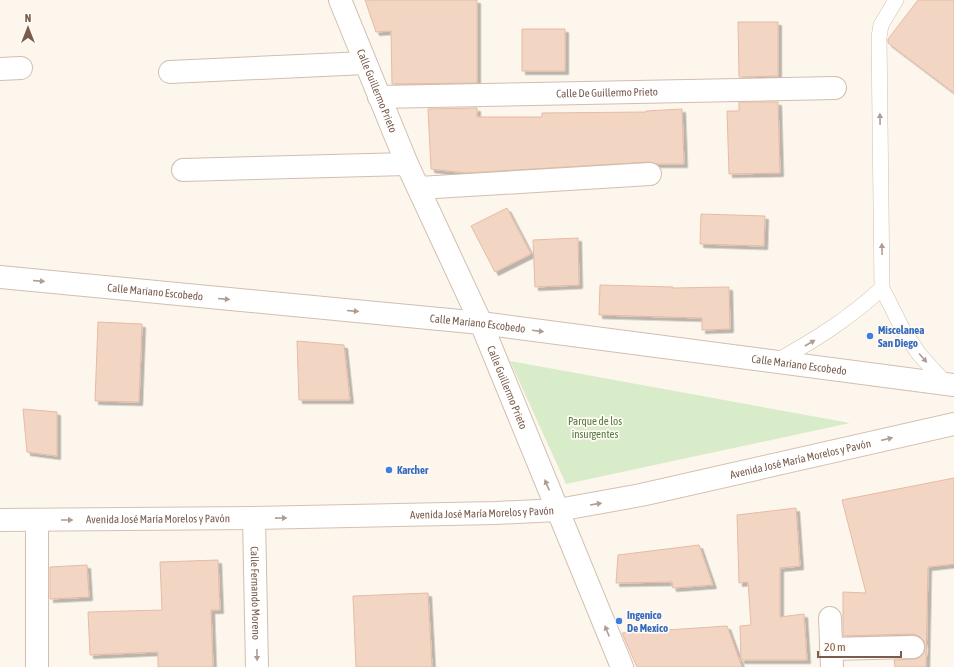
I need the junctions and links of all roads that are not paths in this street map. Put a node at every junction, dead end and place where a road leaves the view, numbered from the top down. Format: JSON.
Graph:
{"nodes":[{"id":1,"x":340,"y":0,"type":"edge"},
{"id":2,"x":896,"y":0,"type":"edge"},
{"id":3,"x":365,"y":63,"type":"junction"},
{"id":4,"x":21,"y":68,"type":"dead end"},
{"id":5,"x":0,"y":69,"type":"edge"},
{"id":6,"x":170,"y":72,"type":"dead end"},
{"id":7,"x":835,"y":88,"type":"dead end"},
{"id":8,"x":379,"y":97,"type":"junction"},
{"id":9,"x":407,"y":164,"type":"junction"},
{"id":10,"x":183,"y":170,"type":"dead end"},
{"id":11,"x":650,"y":174,"type":"dead end"},
{"id":12,"x":419,"y":188,"type":"junction"},
{"id":13,"x":0,"y":277,"type":"edge"},
{"id":14,"x":882,"y":288,"type":"junction"},
{"id":15,"x":481,"y":324,"type":"junction"},
{"id":16,"x":776,"y":362,"type":"junction"},
{"id":17,"x":950,"y":384,"type":"edge"},
{"id":18,"x":954,"y":424,"type":"edge"},
{"id":19,"x":558,"y":510,"type":"junction"},
{"id":20,"x":254,"y":518,"type":"junction"},
{"id":21,"x":0,"y":520,"type":"edge"},
{"id":22,"x":37,"y":520,"type":"junction"},
{"id":23,"x":830,"y":618,"type":"dead end"},
{"id":24,"x":913,"y":647,"type":"dead end"},
{"id":25,"x":831,"y":658,"type":"edge"},
{"id":26,"x":37,"y":667,"type":"edge"},
{"id":27,"x":257,"y":667,"type":"edge"},
{"id":28,"x":622,"y":667,"type":"edge"}],
"edges":[{"from":1,"to":3,"type":"street","name":"Calle Guillermo Prieto"},
{"from":14,"to":2,"type":"lane","one_way":true},
{"from":3,"to":6,"type":"street"},
{"from":3,"to":8,"type":"street","name":"Calle Guillermo Prieto"},
{"from":4,"to":5,"type":"street"},
{"from":7,"to":8,"type":"street","name":"Calle De Guillermo Prieto"},
{"from":8,"to":9,"type":"street","name":"Calle Guillermo Prieto"},
{"from":9,"to":10,"type":"street"},
{"from":9,"to":12,"type":"street","name":"Calle Guillermo Prieto"},
{"from":11,"to":12,"type":"street"},
{"from":12,"to":15,"type":"street","name":"Calle Guillermo Prieto"},
{"from":13,"to":15,"type":"street","name":"Calle Mariano Escobedo","one_way":true},
{"from":16,"to":14,"type":"lane","one_way":true},
{"from":14,"to":17,"type":"lane","one_way":true},
{"from":15,"to":16,"type":"street","name":"Calle Mariano Escobedo","one_way":true},
{"from":19,"to":15,"type":"street","name":"Calle Guillermo Prieto","one_way":true},
{"from":16,"to":17,"type":"street","name":"Calle Mariano Escobedo"},
{"from":19,"to":18,"type":"street","name":"Avenida José María Morelos y Pavón","one_way":true},
{"from":20,"to":19,"type":"street","name":"Avenida José María Morelos y Pavón","one_way":true},
{"from":28,"to":19,"type":"street","name":"Calle Guillermo Prieto","one_way":true},
{"from":22,"to":20,"type":"street","name":"Avenida José María Morelos y Pavón","one_way":true},
{"from":20,"to":27,"type":"street","name":"Calle Fernando Moreno","one_way":true},
{"from":21,"to":22,"type":"street","name":"Avenida José María Morelos y Pavón"},
{"from":22,"to":26,"type":"street"},
{"from":23,"to":25,"type":"street"},
{"from":24,"to":25,"type":"street"}]}
